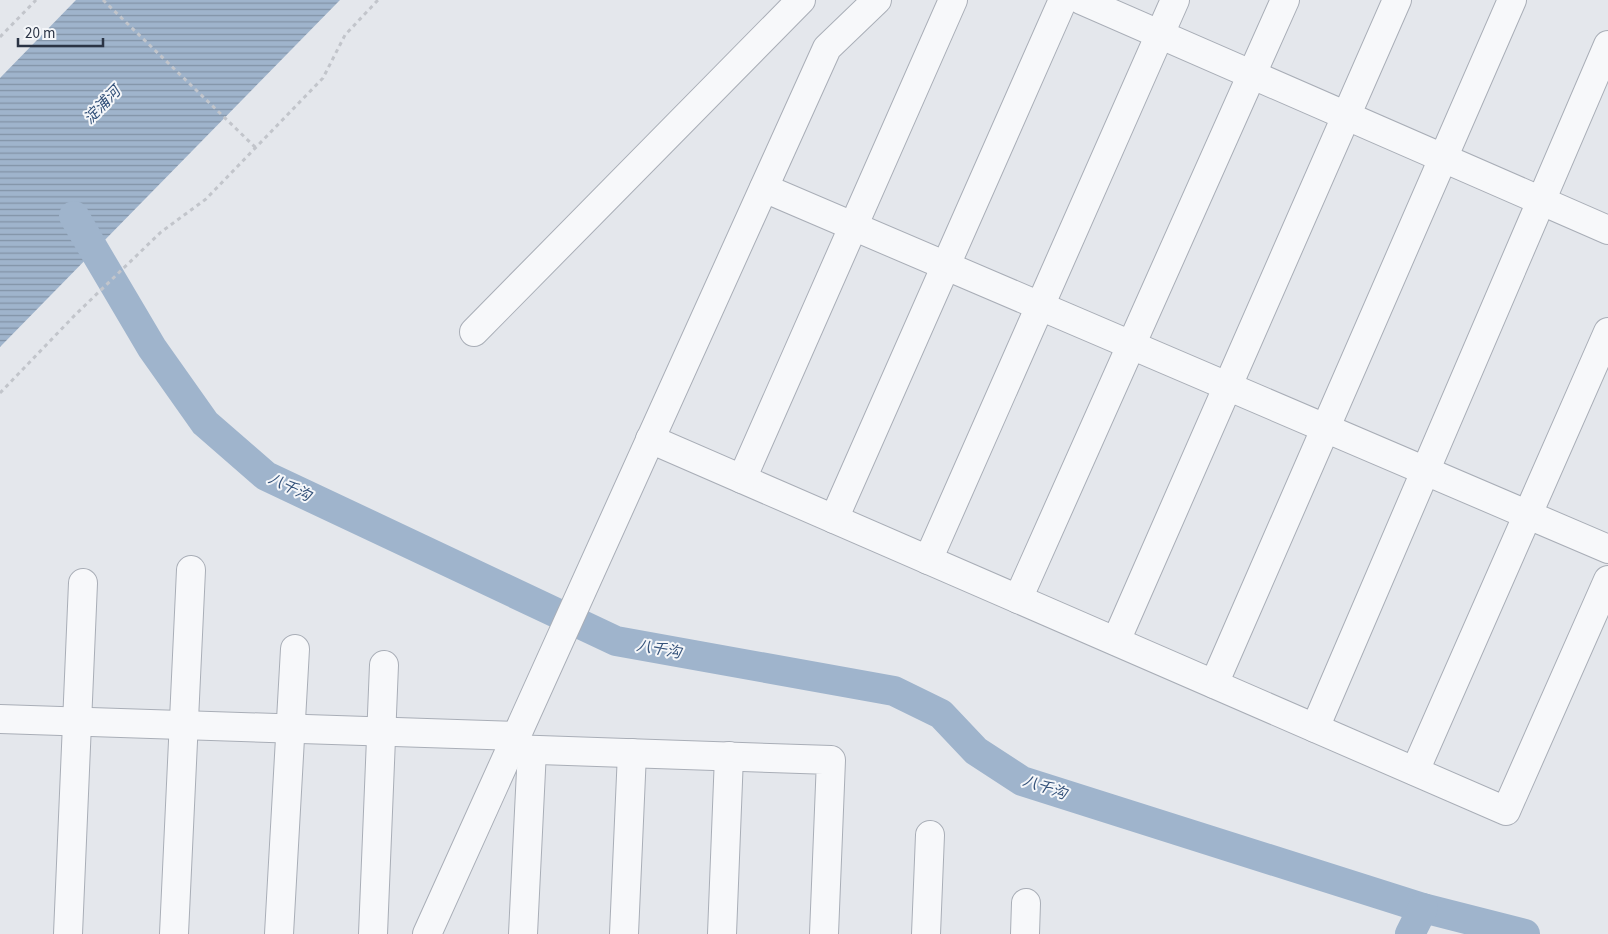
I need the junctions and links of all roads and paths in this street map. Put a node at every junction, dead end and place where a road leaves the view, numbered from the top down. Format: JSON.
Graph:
{"nodes":[{"id":1,"x":36,"y":0,"type":"edge"},
{"id":2,"x":103,"y":0,"type":"edge"},
{"id":3,"x":378,"y":0,"type":"edge"},
{"id":4,"x":801,"y":0,"type":"edge"},
{"id":5,"x":877,"y":0,"type":"edge"},
{"id":6,"x":953,"y":0,"type":"edge"},
{"id":7,"x":1063,"y":0,"type":"edge"},
{"id":8,"x":1081,"y":0,"type":"edge"},
{"id":9,"x":1175,"y":0,"type":"edge"},
{"id":10,"x":1285,"y":0,"type":"edge"},
{"id":11,"x":1397,"y":0,"type":"edge"},
{"id":12,"x":1512,"y":0,"type":"edge"},
{"id":13,"x":1160,"y":34,"type":"junction"},
{"id":14,"x":0,"y":37,"type":"edge"},
{"id":15,"x":1608,"y":45,"type":"edge"},
{"id":16,"x":1251,"y":74,"type":"junction"},
{"id":17,"x":1346,"y":116,"type":"junction"},
{"id":18,"x":256,"y":148,"type":"junction"},
{"id":19,"x":1443,"y":158,"type":"junction"},
{"id":20,"x":764,"y":188,"type":"junction"},
{"id":21,"x":1541,"y":201,"type":"junction"},
{"id":22,"x":854,"y":226,"type":"junction"},
{"id":23,"x":1608,"y":230,"type":"edge"},
{"id":24,"x":946,"y":266,"type":"junction"},
{"id":25,"x":1040,"y":306,"type":"junction"},
{"id":26,"x":474,"y":332,"type":"dead end"},
{"id":27,"x":1608,"y":332,"type":"edge"},
{"id":28,"x":1131,"y":345,"type":"junction"},
{"id":29,"x":1227,"y":386,"type":"junction"},
{"id":30,"x":0,"y":393,"type":"edge"},
{"id":31,"x":1326,"y":428,"type":"junction"},
{"id":32,"x":650,"y":439,"type":"junction"},
{"id":33,"x":1425,"y":471,"type":"junction"},
{"id":34,"x":742,"y":479,"type":"junction"},
{"id":35,"x":1528,"y":515,"type":"junction"},
{"id":36,"x":834,"y":519,"type":"junction"},
{"id":37,"x":1608,"y":549,"type":"edge"},
{"id":38,"x":928,"y":560,"type":"junction"},
{"id":39,"x":191,"y":570,"type":"dead end"},
{"id":40,"x":1608,"y":580,"type":"edge"},
{"id":41,"x":83,"y":583,"type":"dead end"},
{"id":42,"x":1018,"y":599,"type":"junction"},
{"id":43,"x":1116,"y":641,"type":"junction"},
{"id":44,"x":295,"y":649,"type":"dead end"},
{"id":45,"x":384,"y":665,"type":"dead end"},
{"id":46,"x":1214,"y":684,"type":"junction"},
{"id":47,"x":0,"y":719,"type":"edge"},
{"id":48,"x":77,"y":721,"type":"junction"},
{"id":49,"x":184,"y":725,"type":"junction"},
{"id":50,"x":291,"y":728,"type":"junction"},
{"id":51,"x":1315,"y":728,"type":"junction"},
{"id":52,"x":381,"y":731,"type":"junction"},
{"id":53,"x":520,"y":745,"type":"junction"},
{"id":54,"x":632,"y":753,"type":"junction"},
{"id":55,"x":729,"y":756,"type":"junction"},
{"id":56,"x":1415,"y":771,"type":"junction"},
{"id":57,"x":930,"y":835,"type":"dead end"},
{"id":58,"x":1026,"y":903,"type":"dead end"},
{"id":59,"x":68,"y":934,"type":"edge"},
{"id":60,"x":174,"y":934,"type":"edge"},
{"id":61,"x":279,"y":934,"type":"edge"},
{"id":62,"x":373,"y":934,"type":"edge"},
{"id":63,"x":427,"y":934,"type":"edge"},
{"id":64,"x":523,"y":934,"type":"edge"},
{"id":65,"x":624,"y":934,"type":"edge"},
{"id":66,"x":722,"y":934,"type":"edge"},
{"id":67,"x":824,"y":934,"type":"edge"},
{"id":68,"x":926,"y":934,"type":"edge"},
{"id":69,"x":1025,"y":934,"type":"edge"}],
"edges":[{"from":1,"to":14,"type":"path"},
{"from":2,"to":18,"type":"path"},
{"from":3,"to":18,"type":"path"},
{"from":4,"to":26,"type":"lane"},
{"from":5,"to":20,"type":"lane"},
{"from":6,"to":22,"type":"lane"},
{"from":7,"to":24,"type":"lane"},
{"from":8,"to":13,"type":"lane"},
{"from":9,"to":13,"type":"lane"},
{"from":10,"to":16,"type":"lane"},
{"from":11,"to":17,"type":"lane"},
{"from":12,"to":19,"type":"lane"},
{"from":13,"to":16,"type":"lane"},
{"from":13,"to":25,"type":"lane"},
{"from":15,"to":21,"type":"lane"},
{"from":16,"to":17,"type":"lane"},
{"from":16,"to":28,"type":"lane"},
{"from":17,"to":19,"type":"lane"},
{"from":17,"to":29,"type":"lane"},
{"from":18,"to":30,"type":"path"},
{"from":19,"to":21,"type":"lane"},
{"from":19,"to":31,"type":"lane"},
{"from":20,"to":22,"type":"lane"},
{"from":20,"to":32,"type":"lane"},
{"from":21,"to":23,"type":"lane"},
{"from":21,"to":33,"type":"lane"},
{"from":22,"to":24,"type":"lane"},
{"from":22,"to":34,"type":"lane"},
{"from":24,"to":25,"type":"lane"},
{"from":24,"to":36,"type":"lane"},
{"from":25,"to":28,"type":"lane"},
{"from":25,"to":38,"type":"lane"},
{"from":27,"to":35,"type":"lane"},
{"from":28,"to":29,"type":"lane"},
{"from":28,"to":42,"type":"lane"},
{"from":29,"to":31,"type":"lane"},
{"from":29,"to":43,"type":"lane"},
{"from":31,"to":33,"type":"lane"},
{"from":31,"to":46,"type":"lane"},
{"from":32,"to":34,"type":"lane"},
{"from":32,"to":53,"type":"lane"},
{"from":33,"to":35,"type":"lane"},
{"from":33,"to":51,"type":"lane"},
{"from":34,"to":36,"type":"lane"},
{"from":35,"to":37,"type":"lane"},
{"from":35,"to":56,"type":"lane"},
{"from":36,"to":38,"type":"lane"},
{"from":38,"to":42,"type":"lane"},
{"from":39,"to":49,"type":"lane"},
{"from":40,"to":56,"type":"lane"},
{"from":41,"to":48,"type":"lane"},
{"from":42,"to":43,"type":"lane"},
{"from":43,"to":46,"type":"lane"},
{"from":44,"to":50,"type":"lane"},
{"from":45,"to":52,"type":"lane"},
{"from":46,"to":51,"type":"lane"},
{"from":47,"to":48,"type":"lane"},
{"from":48,"to":49,"type":"lane"},
{"from":48,"to":59,"type":"lane"},
{"from":49,"to":50,"type":"lane"},
{"from":49,"to":60,"type":"lane"},
{"from":50,"to":52,"type":"lane"},
{"from":50,"to":61,"type":"lane"},
{"from":51,"to":56,"type":"lane"},
{"from":52,"to":53,"type":"lane"},
{"from":52,"to":62,"type":"lane"},
{"from":53,"to":54,"type":"lane"},
{"from":53,"to":63,"type":"lane"},
{"from":53,"to":64,"type":"lane"},
{"from":54,"to":55,"type":"lane"},
{"from":54,"to":65,"type":"lane"},
{"from":55,"to":66,"type":"lane"},
{"from":55,"to":67,"type":"lane"},
{"from":57,"to":68,"type":"lane"},
{"from":58,"to":69,"type":"lane"}]}
